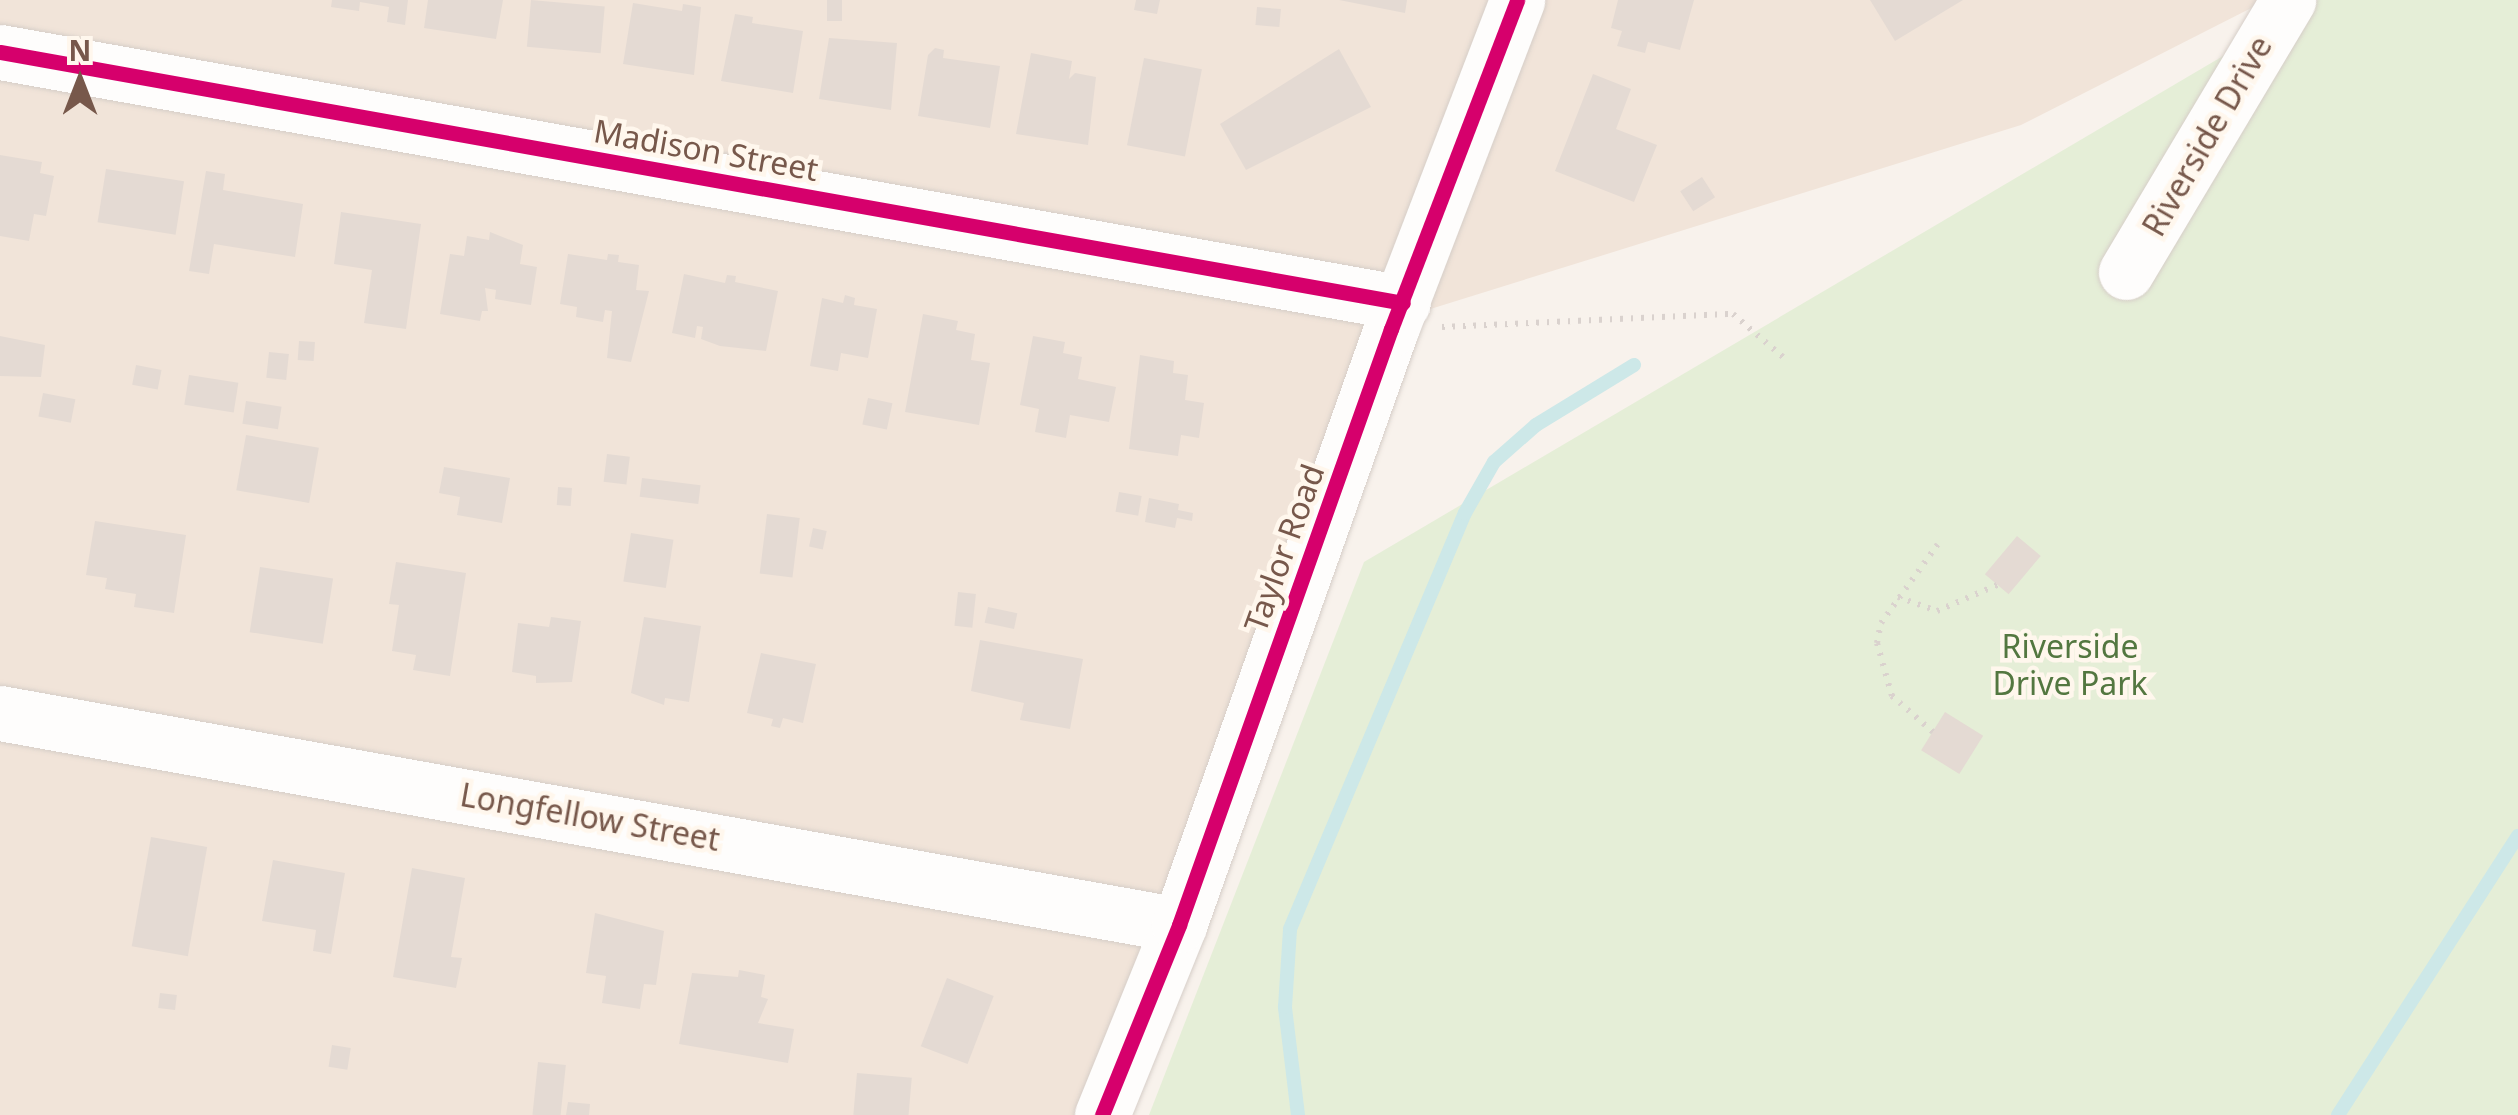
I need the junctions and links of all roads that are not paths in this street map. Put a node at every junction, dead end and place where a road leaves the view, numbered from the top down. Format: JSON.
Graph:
{"nodes":[{"id":1,"x":1517,"y":0,"type":"edge"},
{"id":2,"x":2288,"y":0,"type":"edge"},
{"id":3,"x":0,"y":52,"type":"edge"},
{"id":4,"x":2126,"y":272,"type":"dead end"},
{"id":5,"x":1397,"y":316,"type":"junction"},
{"id":6,"x":0,"y":713,"type":"edge"},
{"id":7,"x":1180,"y":925,"type":"junction"},
{"id":8,"x":1102,"y":1115,"type":"edge"}],
"edges":[{"from":1,"to":5,"type":"street","name":"Taylor Road"},
{"from":2,"to":4,"type":"street","name":"Riverside Drive"},
{"from":3,"to":5,"type":"street","name":"Madison Street"},
{"from":5,"to":7,"type":"street","name":"Taylor Road"},
{"from":6,"to":7,"type":"street","name":"Longfellow Street"},
{"from":7,"to":8,"type":"street","name":"Taylor Road"}]}
